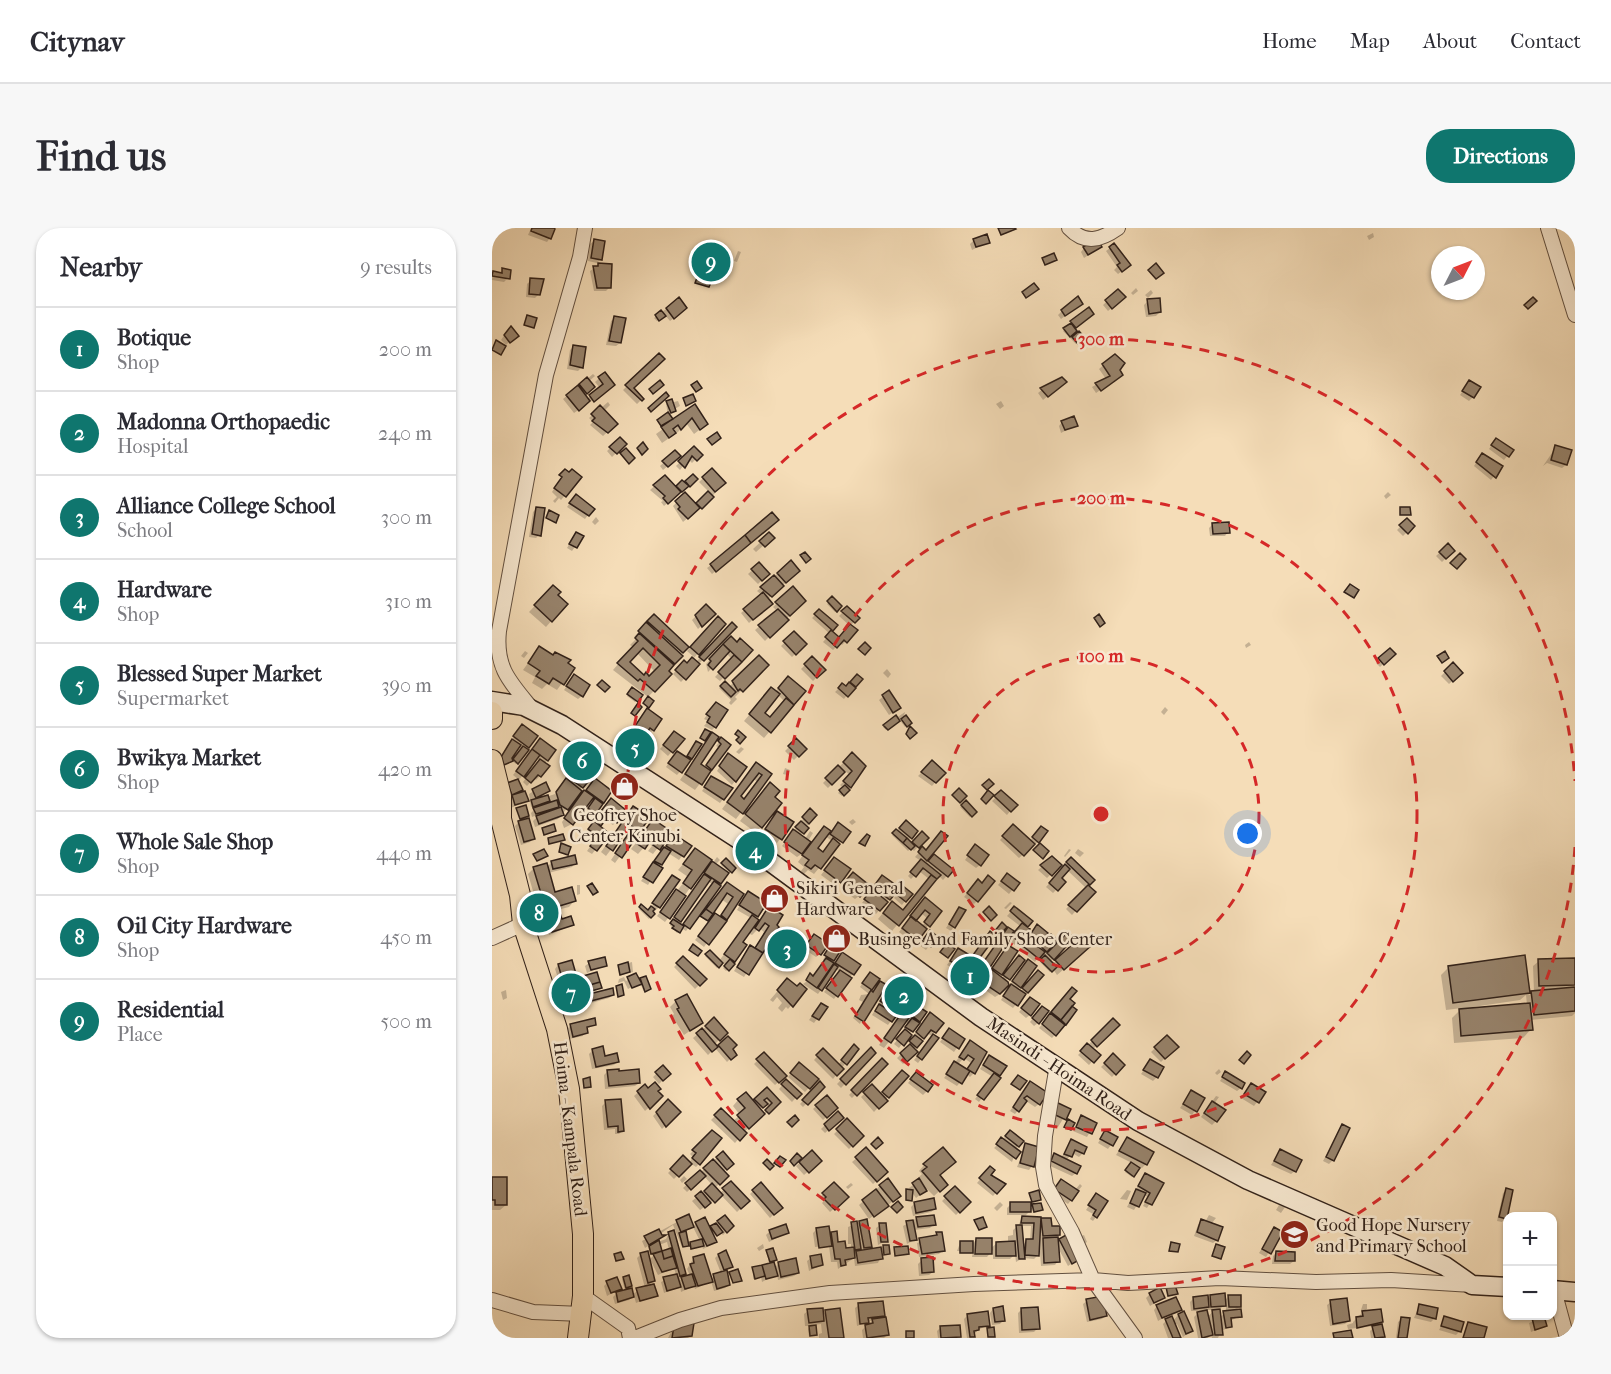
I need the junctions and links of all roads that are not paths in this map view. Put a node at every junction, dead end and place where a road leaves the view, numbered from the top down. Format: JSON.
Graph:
{"nodes":[{"id":1,"x":585,"y":228,"type":"edge"},
{"id":2,"x":1069,"y":228,"type":"edge"},
{"id":3,"x":1118,"y":228,"type":"edge"},
{"id":4,"x":1548,"y":228,"type":"edge"},
{"id":5,"x":1575,"y":315,"type":"edge"},
{"id":6,"x":492,"y":701,"type":"edge"},
{"id":7,"x":530,"y":710,"type":"junction"},
{"id":8,"x":492,"y":712,"type":"edge"},
{"id":9,"x":492,"y":720,"type":"edge"},
{"id":10,"x":492,"y":760,"type":"edge"},
{"id":11,"x":496,"y":811,"type":"edge"},
{"id":12,"x":524,"y":924,"type":"junction"},
{"id":13,"x":492,"y":938,"type":"edge"},
{"id":14,"x":1057,"y":1065,"type":"junction"},
{"id":15,"x":1093,"y":1280,"type":"junction"},
{"id":16,"x":1472,"y":1285,"type":"junction"},
{"id":17,"x":1503,"y":1287,"type":"edge"},
{"id":18,"x":1557,"y":1290,"type":"edge"},
{"id":19,"x":1575,"y":1292,"type":"edge"},
{"id":20,"x":492,"y":1300,"type":"edge"},
{"id":21,"x":1557,"y":1304,"type":"edge"},
{"id":22,"x":582,"y":1305,"type":"junction"},
{"id":23,"x":631,"y":1336,"type":"edge"},
{"id":24,"x":578,"y":1338,"type":"edge"},
{"id":25,"x":1135,"y":1338,"type":"edge"},
{"id":26,"x":1567,"y":1338,"type":"edge"}],
"edges":[{"from":1,"to":7,"type":"street"},
{"from":2,"to":3,"type":"street"},
{"from":4,"to":5,"type":"street"},
{"from":6,"to":7,"type":"main road","name":"Masindi - Hoima Road"},
{"from":7,"to":9,"type":"main road"},
{"from":7,"to":14,"type":"main road","name":"Masindi - Hoima Road"},
{"from":8,"to":9,"type":"main road"},
{"from":10,"to":11,"type":"main road","name":"Hoima - Kampala Road"},
{"from":11,"to":12,"type":"main road","name":"Hoima - Kampala Road"},
{"from":12,"to":13,"type":"street"},
{"from":12,"to":22,"type":"main road","name":"Hoima - Kampala Road"},
{"from":14,"to":15,"type":"street"},
{"from":14,"to":16,"type":"main road","name":"Masindi - Hoima Road"},
{"from":15,"to":16,"type":"street"},
{"from":15,"to":23,"type":"street"},
{"from":15,"to":25,"type":"street"},
{"from":16,"to":17,"type":"main road"},
{"from":18,"to":19,"type":"main road"},
{"from":20,"to":22,"type":"street"},
{"from":21,"to":26,"type":"street"},
{"from":22,"to":23,"type":"street"},
{"from":22,"to":24,"type":"main road","name":"Hoima - Kampala Road"}]}
